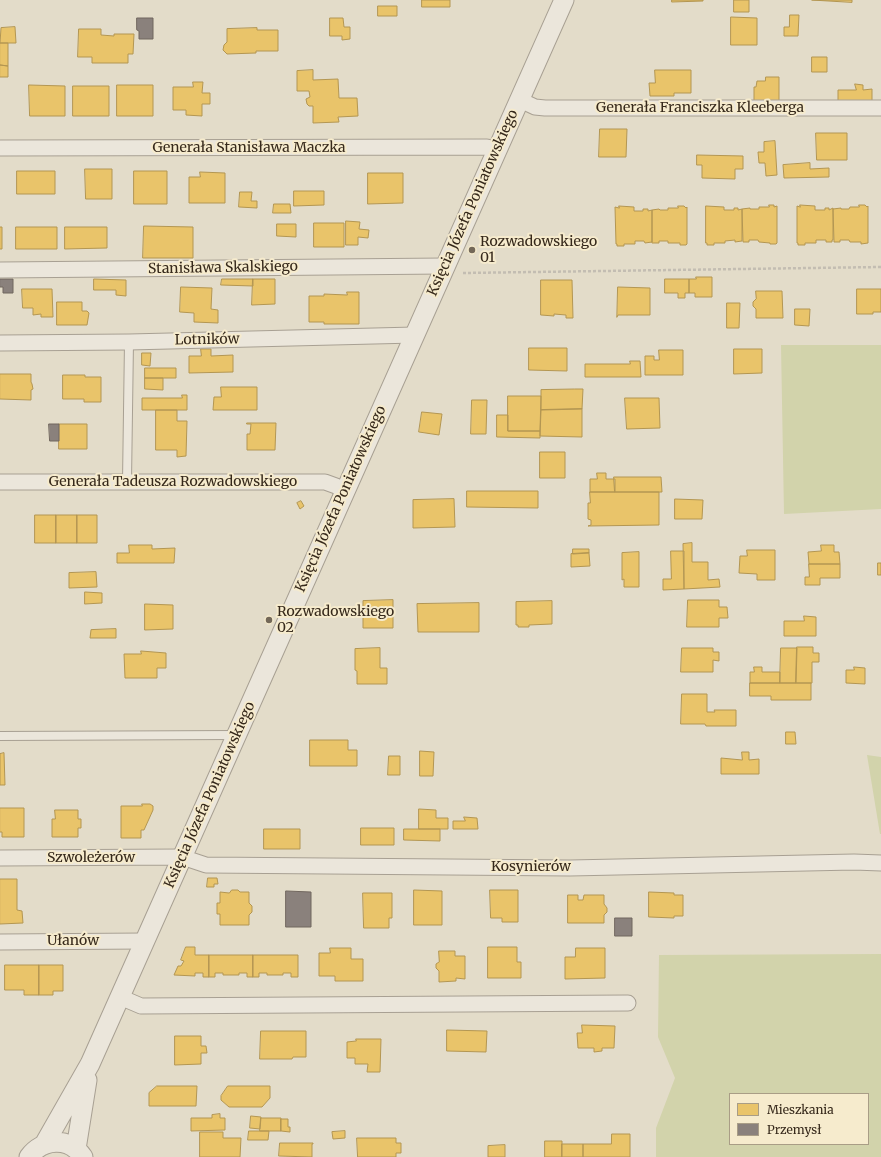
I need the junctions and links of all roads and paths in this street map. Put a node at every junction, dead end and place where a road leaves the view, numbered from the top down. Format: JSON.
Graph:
{"nodes":[{"id":1,"x":564,"y":0,"type":"edge"},
{"id":2,"x":520,"y":100,"type":"junction"},
{"id":3,"x":881,"y":108,"type":"edge"},
{"id":4,"x":0,"y":148,"type":"edge"},
{"id":5,"x":497,"y":151,"type":"junction"},
{"id":6,"x":881,"y":267,"type":"edge"},
{"id":7,"x":444,"y":269,"type":"junction"},
{"id":8,"x":0,"y":270,"type":"edge"},
{"id":9,"x":415,"y":335,"type":"junction"},
{"id":10,"x":129,"y":342,"type":"junction"},
{"id":11,"x":0,"y":343,"type":"edge"},
{"id":12,"x":127,"y":481,"type":"junction"},
{"id":13,"x":0,"y":482,"type":"edge"},
{"id":14,"x":345,"y":491,"type":"junction"},
{"id":15,"x":236,"y":735,"type":"junction"},
{"id":16,"x":0,"y":736,"type":"edge"},
{"id":17,"x":182,"y":857,"type":"junction"},
{"id":18,"x":0,"y":858,"type":"edge"},
{"id":19,"x":881,"y":863,"type":"edge"},
{"id":20,"x":145,"y":941,"type":"junction"},
{"id":21,"x":0,"y":942,"type":"edge"},
{"id":22,"x":120,"y":997,"type":"junction"},
{"id":23,"x":628,"y":1003,"type":"dead end"},
{"id":24,"x":90,"y":1064,"type":"junction"},
{"id":25,"x":46,"y":1144,"type":"junction"},
{"id":26,"x":79,"y":1153,"type":"edge"},
{"id":27,"x":29,"y":1157,"type":"edge"}],
"edges":[{"from":1,"to":2,"type":"street","name":"Księcia Józefa Poniatowskiego"},
{"from":2,"to":3,"type":"street","name":"Generała Franciszka Kleeberga"},
{"from":2,"to":5,"type":"street","name":"Księcia Józefa Poniatowskiego"},
{"from":4,"to":5,"type":"street","name":"Generała Stanisława Maczka"},
{"from":5,"to":7,"type":"street","name":"Księcia Józefa Poniatowskiego"},
{"from":6,"to":7,"type":"path"},
{"from":7,"to":8,"type":"street","name":"Stanisława Skalskiego"},
{"from":7,"to":9,"type":"street","name":"Księcia Józefa Poniatowskiego"},
{"from":9,"to":10,"type":"street","name":"Lotników"},
{"from":9,"to":14,"type":"street","name":"Księcia Józefa Poniatowskiego"},
{"from":10,"to":11,"type":"street","name":"Lotników"},
{"from":10,"to":12,"type":"lane"},
{"from":12,"to":13,"type":"street","name":"Generała Tadeusza Rozwadowskiego"},
{"from":12,"to":14,"type":"street","name":"Generała Tadeusza Rozwadowskiego"},
{"from":14,"to":15,"type":"street","name":"Księcia Józefa Poniatowskiego"},
{"from":15,"to":16,"type":"lane"},
{"from":15,"to":17,"type":"street","name":"Księcia Józefa Poniatowskiego"},
{"from":17,"to":18,"type":"street","name":"Szwoleżerów"},
{"from":17,"to":19,"type":"street","name":"Kosynierów"},
{"from":17,"to":20,"type":"street","name":"Księcia Józefa Poniatowskiego"},
{"from":20,"to":21,"type":"street","name":"Ułanów"},
{"from":20,"to":22,"type":"street","name":"Księcia Józefa Poniatowskiego"},
{"from":22,"to":23,"type":"street"},
{"from":22,"to":24,"type":"street","name":"Księcia Józefa Poniatowskiego"},
{"from":24,"to":25,"type":"street","name":"Księcia Józefa Poniatowskiego"},
{"from":24,"to":26,"type":"street","name":"Księcia Józefa Poniatowskiego"},
{"from":25,"to":26,"type":"street"},
{"from":25,"to":27,"type":"street"}]}
